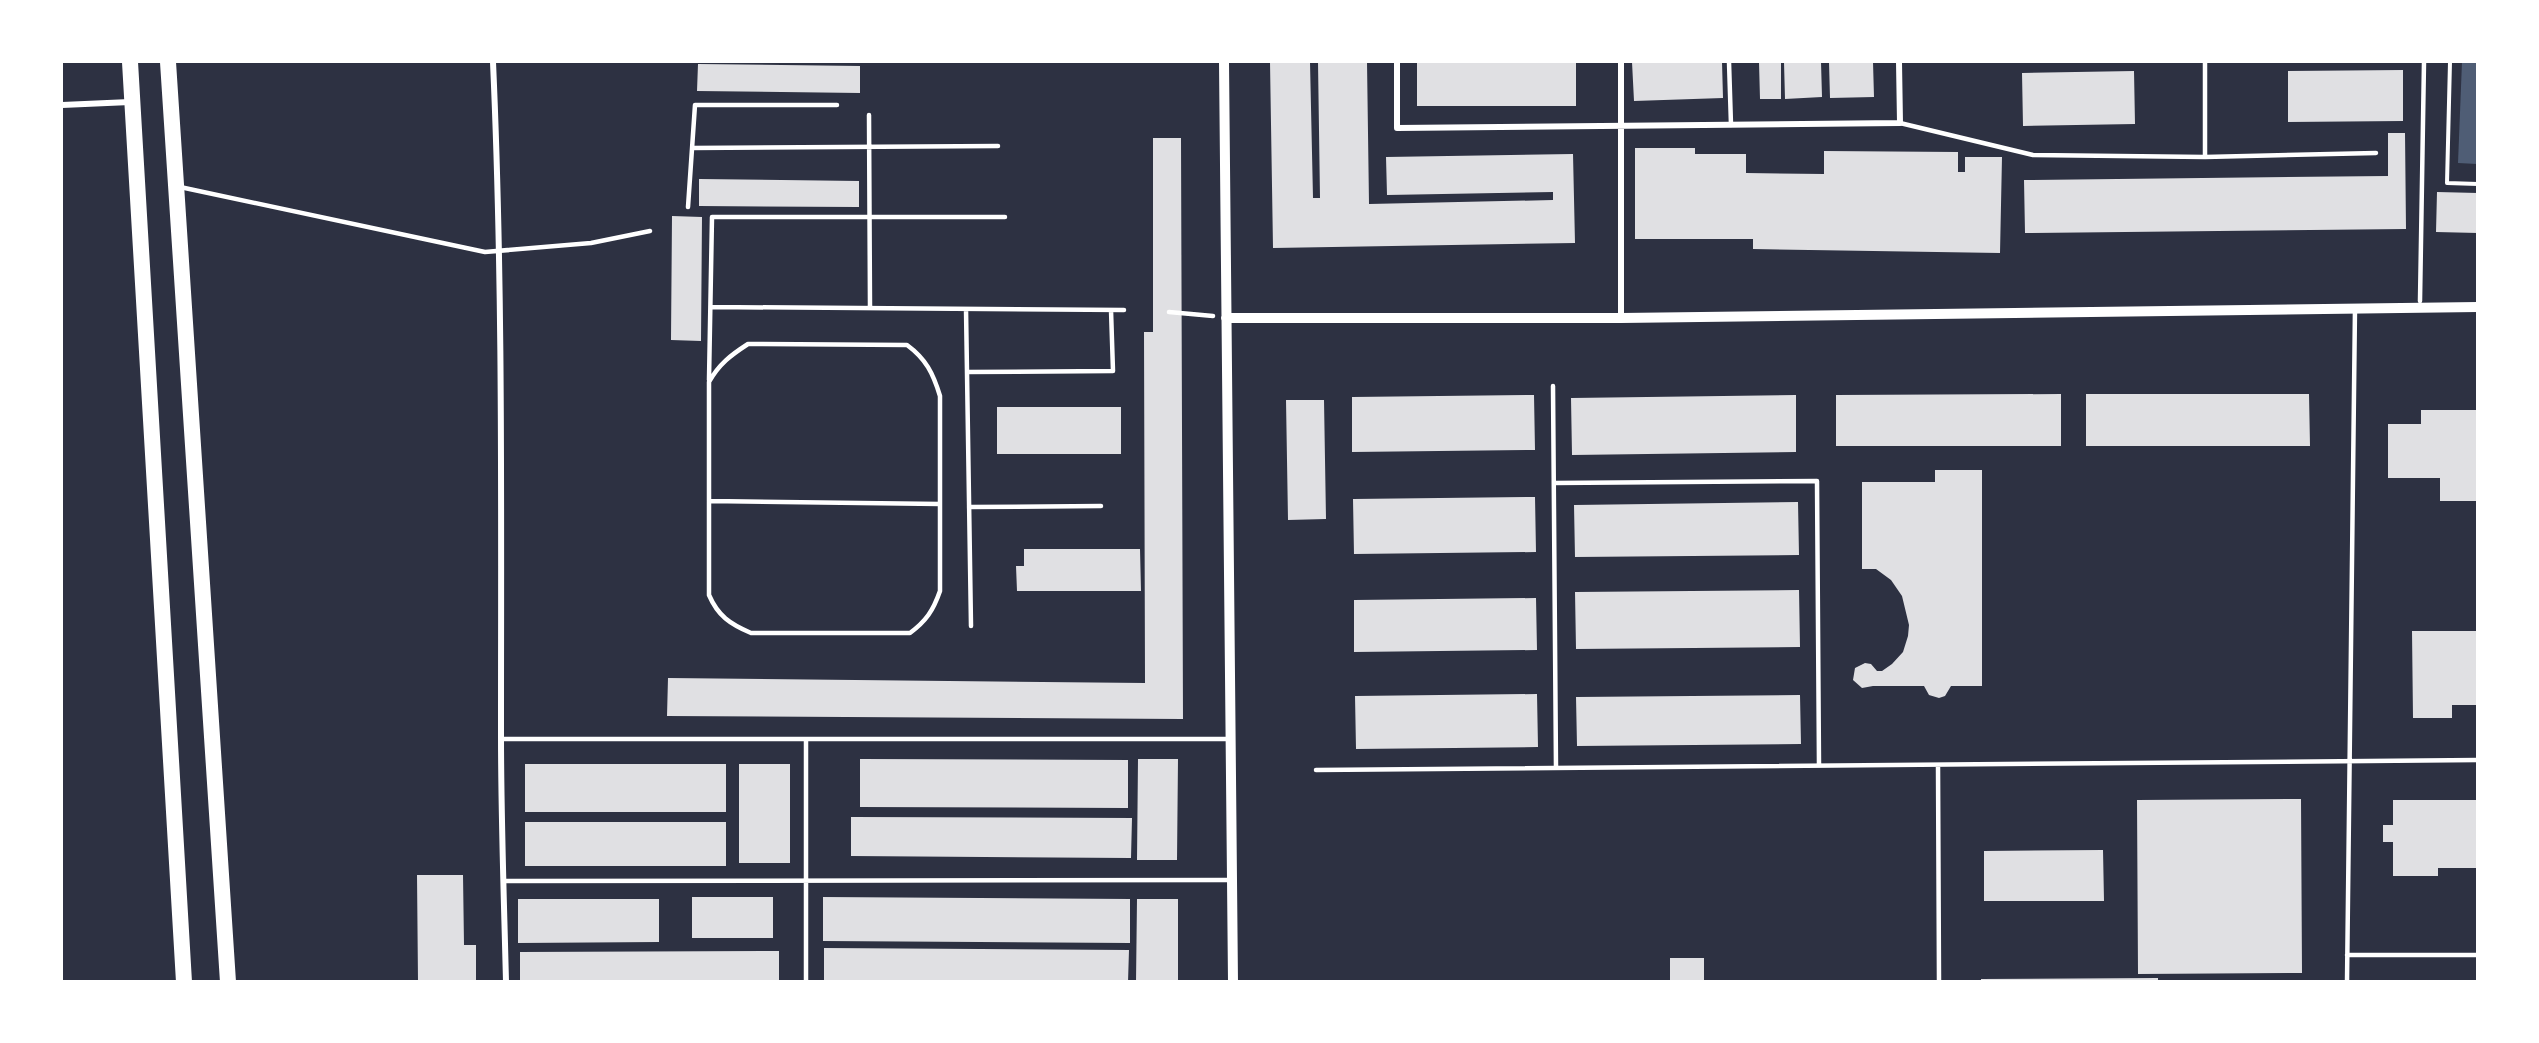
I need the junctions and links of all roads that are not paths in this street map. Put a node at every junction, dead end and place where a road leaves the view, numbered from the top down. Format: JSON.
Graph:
{"nodes":[{"id":1,"x":130,"y":62,"type":"edge"},
{"id":2,"x":168,"y":62,"type":"edge"},
{"id":3,"x":493,"y":62,"type":"edge"},
{"id":4,"x":1224,"y":62,"type":"edge"},
{"id":5,"x":1397,"y":62,"type":"edge"},
{"id":6,"x":1621,"y":62,"type":"edge"},
{"id":7,"x":1729,"y":62,"type":"edge"},
{"id":8,"x":1899,"y":62,"type":"edge"},
{"id":9,"x":2205,"y":62,"type":"edge"},
{"id":10,"x":2424,"y":62,"type":"edge"},
{"id":11,"x":132,"y":102,"type":"junction"},
{"id":12,"x":62,"y":105,"type":"edge"},
{"id":13,"x":837,"y":105,"type":"dead end"},
{"id":14,"x":869,"y":115,"type":"dead end"},
{"id":15,"x":1900,"y":123,"type":"junction"},
{"id":16,"x":1731,"y":125,"type":"junction"},
{"id":17,"x":1620,"y":126,"type":"junction"},
{"id":18,"x":998,"y":146,"type":"dead end"},
{"id":19,"x":692,"y":148,"type":"junction"},
{"id":20,"x":869,"y":148,"type":"junction"},
{"id":21,"x":2376,"y":153,"type":"dead end"},
{"id":22,"x":2205,"y":157,"type":"junction"},
{"id":23,"x":177,"y":186,"type":"junction"},
{"id":24,"x":688,"y":207,"type":"dead end"},
{"id":25,"x":870,"y":217,"type":"junction"},
{"id":26,"x":1005,"y":217,"type":"dead end"},
{"id":27,"x":650,"y":231,"type":"dead end"},
{"id":28,"x":500,"y":250,"type":"junction"},
{"id":29,"x":2420,"y":301,"type":"dead end"},
{"id":30,"x":711,"y":307,"type":"junction"},
{"id":31,"x":2478,"y":307,"type":"edge"},
{"id":32,"x":870,"y":308,"type":"junction"},
{"id":33,"x":2355,"y":308,"type":"junction"},
{"id":34,"x":966,"y":309,"type":"junction"},
{"id":35,"x":1111,"y":310,"type":"junction"},
{"id":36,"x":1124,"y":310,"type":"dead end"},
{"id":37,"x":1169,"y":312,"type":"dead end"},
{"id":38,"x":1212,"y":316,"type":"dead end"},
{"id":39,"x":1226,"y":318,"type":"junction"},
{"id":40,"x":1621,"y":318,"type":"junction"},
{"id":41,"x":967,"y":372,"type":"junction"},
{"id":42,"x":709,"y":382,"type":"junction"},
{"id":43,"x":1553,"y":386,"type":"dead end"},
{"id":44,"x":1554,"y":483,"type":"junction"},
{"id":45,"x":709,"y":501,"type":"junction"},
{"id":46,"x":940,"y":504,"type":"junction"},
{"id":47,"x":1101,"y":506,"type":"dead end"},
{"id":48,"x":969,"y":507,"type":"junction"},
{"id":49,"x":971,"y":626,"type":"dead end"},
{"id":50,"x":501,"y":739,"type":"junction"},
{"id":51,"x":806,"y":739,"type":"junction"},
{"id":52,"x":1230,"y":739,"type":"junction"},
{"id":53,"x":2478,"y":760,"type":"edge"},
{"id":54,"x":2349,"y":762,"type":"junction"},
{"id":55,"x":1819,"y":765,"type":"junction"},
{"id":56,"x":1938,"y":765,"type":"junction"},
{"id":57,"x":1556,"y":768,"type":"junction"},
{"id":58,"x":1316,"y":770,"type":"dead end"},
{"id":59,"x":1232,"y":880,"type":"junction"},
{"id":60,"x":504,"y":881,"type":"junction"},
{"id":61,"x":806,"y":881,"type":"junction"},
{"id":62,"x":2347,"y":955,"type":"junction"},
{"id":63,"x":2478,"y":955,"type":"edge"},
{"id":64,"x":184,"y":981,"type":"edge"},
{"id":65,"x":228,"y":981,"type":"edge"},
{"id":66,"x":506,"y":981,"type":"edge"},
{"id":67,"x":806,"y":981,"type":"edge"},
{"id":68,"x":1233,"y":981,"type":"edge"},
{"id":69,"x":1939,"y":981,"type":"edge"},
{"id":70,"x":2347,"y":981,"type":"edge"}],
"edges":[{"from":1,"to":11,"type":"highway"},
{"from":2,"to":23,"type":"highway"},
{"from":3,"to":28,"type":"street"},
{"from":4,"to":39,"type":"street"},
{"from":5,"to":17,"type":"street"},
{"from":6,"to":17,"type":"street"},
{"from":7,"to":16,"type":"lane"},
{"from":8,"to":15,"type":"street"},
{"from":9,"to":22,"type":"lane"},
{"from":10,"to":29,"type":"lane"},
{"from":11,"to":12,"type":"street"},
{"from":11,"to":64,"type":"highway"},
{"from":13,"to":19,"type":"lane"},
{"from":14,"to":20,"type":"lane"},
{"from":15,"to":16,"type":"street"},
{"from":15,"to":22,"type":"lane"},
{"from":16,"to":17,"type":"street"},
{"from":17,"to":40,"type":"street"},
{"from":18,"to":20,"type":"lane"},
{"from":19,"to":20,"type":"lane"},
{"from":19,"to":24,"type":"lane"},
{"from":20,"to":25,"type":"lane"},
{"from":21,"to":22,"type":"lane"},
{"from":23,"to":28,"type":"lane"},
{"from":23,"to":65,"type":"highway"},
{"from":25,"to":26,"type":"lane"},
{"from":25,"to":30,"type":"lane"},
{"from":25,"to":32,"type":"lane"},
{"from":27,"to":28,"type":"lane"},
{"from":28,"to":50,"type":"street"},
{"from":30,"to":32,"type":"lane"},
{"from":30,"to":42,"type":"lane"},
{"from":31,"to":33,"type":"street"},
{"from":32,"to":34,"type":"lane"},
{"from":33,"to":40,"type":"street"},
{"from":33,"to":54,"type":"lane"},
{"from":34,"to":35,"type":"lane"},
{"from":34,"to":41,"type":"lane"},
{"from":35,"to":36,"type":"lane"},
{"from":35,"to":41,"type":"lane"},
{"from":37,"to":38,"type":"lane"},
{"from":39,"to":40,"type":"street"},
{"from":39,"to":52,"type":"street"},
{"from":41,"to":48,"type":"lane"},
{"from":42,"to":45,"type":"lane"},
{"from":42,"to":46,"type":"lane"},
{"from":43,"to":44,"type":"lane"},
{"from":44,"to":55,"type":"lane"},
{"from":44,"to":57,"type":"lane"},
{"from":45,"to":46,"type":"lane"},
{"from":45,"to":46,"type":"lane"},
{"from":47,"to":48,"type":"lane"},
{"from":48,"to":49,"type":"lane"},
{"from":50,"to":51,"type":"lane"},
{"from":50,"to":60,"type":"street"},
{"from":51,"to":52,"type":"lane"},
{"from":51,"to":61,"type":"lane"},
{"from":52,"to":59,"type":"street"},
{"from":53,"to":54,"type":"lane"},
{"from":54,"to":56,"type":"lane"},
{"from":54,"to":62,"type":"lane"},
{"from":55,"to":56,"type":"lane"},
{"from":55,"to":57,"type":"lane"},
{"from":56,"to":69,"type":"lane"},
{"from":57,"to":58,"type":"lane"},
{"from":59,"to":61,"type":"lane"},
{"from":59,"to":68,"type":"street"},
{"from":60,"to":61,"type":"lane"},
{"from":60,"to":66,"type":"street"},
{"from":61,"to":67,"type":"lane"},
{"from":62,"to":63,"type":"lane"},
{"from":62,"to":70,"type":"lane"}]}
